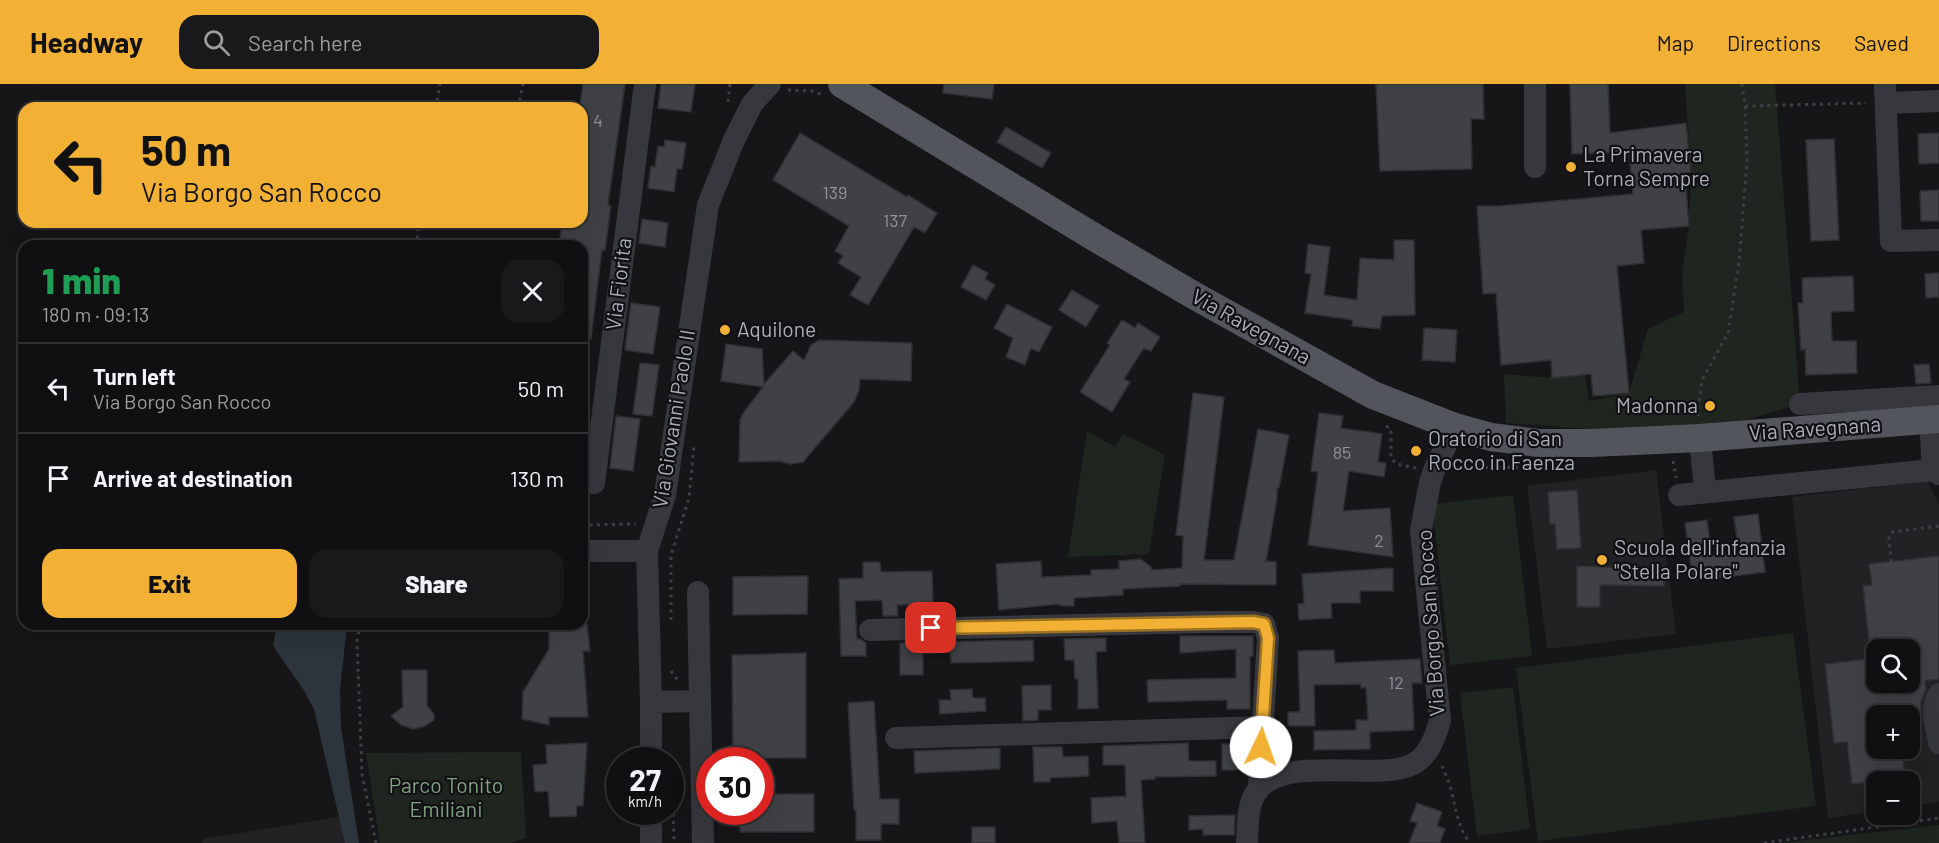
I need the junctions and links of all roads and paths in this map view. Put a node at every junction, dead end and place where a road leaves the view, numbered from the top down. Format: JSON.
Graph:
{"nodes":[{"id":1,"x":440,"y":84,"type":"edge"},
{"id":2,"x":523,"y":84,"type":"edge"},
{"id":3,"x":645,"y":84,"type":"edge"},
{"id":4,"x":745,"y":84,"type":"edge"},
{"id":5,"x":1535,"y":84,"type":"edge"},
{"id":6,"x":1742,"y":84,"type":"edge"},
{"id":7,"x":775,"y":87,"type":"edge"},
{"id":8,"x":834,"y":90,"type":"edge"},
{"id":9,"x":1885,"y":93,"type":"edge"},
{"id":10,"x":1939,"y":101,"type":"edge"},
{"id":11,"x":437,"y":102,"type":"edge"},
{"id":12,"x":519,"y":102,"type":"edge"},
{"id":13,"x":1745,"y":106,"type":"junction"},
{"id":14,"x":734,"y":140,"type":"junction"},
{"id":15,"x":1536,"y":166,"type":"dead end"},
{"id":16,"x":1939,"y":240,"type":"edge"},
{"id":17,"x":1800,"y":405,"type":"dead end"},
{"id":18,"x":1934,"y":407,"type":"edge"},
{"id":19,"x":1383,"y":424,"type":"dead end"},
{"id":20,"x":1455,"y":428,"type":"junction"},
{"id":21,"x":1700,"y":438,"type":"junction"},
{"id":22,"x":695,"y":442,"type":"dead end"},
{"id":23,"x":1435,"y":468,"type":"junction"},
{"id":24,"x":1533,"y":468,"type":"dead end"},
{"id":25,"x":1936,"y":472,"type":"edge"},
{"id":26,"x":594,"y":483,"type":"dead end"},
{"id":27,"x":1705,"y":492,"type":"junction"},
{"id":28,"x":1679,"y":495,"type":"dead end"},
{"id":29,"x":656,"y":524,"type":"junction"},
{"id":30,"x":588,"y":525,"type":"edge"},
{"id":31,"x":1939,"y":526,"type":"edge"},
{"id":32,"x":680,"y":527,"type":"junction"},
{"id":33,"x":588,"y":551,"type":"edge"},
{"id":34,"x":647,"y":551,"type":"junction"},
{"id":35,"x":1891,"y":562,"type":"dead end"},
{"id":36,"x":698,"y":592,"type":"dead end"},
{"id":37,"x":670,"y":624,"type":"dead end"},
{"id":38,"x":359,"y":630,"type":"edge"},
{"id":39,"x":870,"y":630,"type":"dead end"},
{"id":40,"x":670,"y":662,"type":"dead end"},
{"id":41,"x":1939,"y":694,"type":"edge"},
{"id":42,"x":692,"y":701,"type":"junction"},
{"id":43,"x":651,"y":702,"type":"junction"},
{"id":44,"x":1262,"y":727,"type":"junction"},
{"id":45,"x":896,"y":738,"type":"dead end"},
{"id":46,"x":1939,"y":744,"type":"edge"},
{"id":47,"x":1433,"y":745,"type":"junction"},
{"id":48,"x":659,"y":747,"type":"edge"},
{"id":49,"x":1259,"y":787,"type":"junction"},
{"id":50,"x":1939,"y":818,"type":"edge"},
{"id":51,"x":651,"y":825,"type":"edge"},
{"id":52,"x":671,"y":825,"type":"edge"},
{"id":53,"x":376,"y":843,"type":"edge"},
{"id":54,"x":651,"y":843,"type":"edge"},
{"id":55,"x":674,"y":843,"type":"edge"},
{"id":56,"x":703,"y":843,"type":"edge"},
{"id":57,"x":1247,"y":843,"type":"edge"},
{"id":58,"x":1470,"y":843,"type":"edge"},
{"id":59,"x":1764,"y":843,"type":"edge"}],
"edges":[{"from":1,"to":11,"type":"path"},
{"from":2,"to":12,"type":"path"},
{"from":3,"to":26,"type":"street","name":"Via Fiorita"},
{"from":4,"to":14,"type":"street","name":"Via Giovanni Paolo II"},
{"from":5,"to":15,"type":"street"},
{"from":6,"to":13,"type":"path"},
{"from":7,"to":8,"type":"path"},
{"from":7,"to":14,"type":"street","name":"Via Giovanni Paolo II"},
{"from":8,"to":20,"type":"main road","name":"Via Ravegnana"},
{"from":9,"to":10,"type":"street"},
{"from":9,"to":13,"type":"path"},
{"from":9,"to":16,"type":"street"},
{"from":13,"to":21,"type":"path"},
{"from":14,"to":29,"type":"street","name":"Via Giovanni Paolo II"},
{"from":17,"to":18,"type":"street","name":"Via Ravegnana"},
{"from":18,"to":21,"type":"main road","name":"Via Ravegnana"},
{"from":18,"to":25,"type":"street"},
{"from":19,"to":23,"type":"path"},
{"from":20,"to":21,"type":"main road","name":"Via Ravegnana"},
{"from":20,"to":23,"type":"street","name":"Via Borgo San Rocco"},
{"from":21,"to":27,"type":"street"},
{"from":22,"to":32,"type":"path"},
{"from":23,"to":24,"type":"path"},
{"from":23,"to":47,"type":"street","name":"Via Borgo San Rocco"},
{"from":25,"to":27,"type":"street"},
{"from":27,"to":28,"type":"street"},
{"from":29,"to":30,"type":"path"},
{"from":29,"to":32,"type":"path"},
{"from":29,"to":34,"type":"street","name":"Via Giovanni Paolo II"},
{"from":31,"to":35,"type":"path"},
{"from":32,"to":37,"type":"path"},
{"from":33,"to":34,"type":"street"},
{"from":34,"to":43,"type":"street","name":"Via Giovanni Paolo II"},
{"from":36,"to":42,"type":"street"},
{"from":38,"to":53,"type":"path"},
{"from":39,"to":44,"type":"street"},
{"from":40,"to":42,"type":"path"},
{"from":41,"to":46,"type":"street"},
{"from":42,"to":43,"type":"street"},
{"from":42,"to":56,"type":"street"},
{"from":43,"to":48,"type":"street","name":"Via Giovanni Paolo II"},
{"from":44,"to":45,"type":"street"},
{"from":44,"to":49,"type":"street"},
{"from":47,"to":49,"type":"street","name":"Via Borgo San Rocco"},
{"from":47,"to":58,"type":"path"},
{"from":49,"to":57,"type":"street"},
{"from":50,"to":59,"type":"path"},
{"from":51,"to":54,"type":"street"},
{"from":52,"to":55,"type":"path"}]}
